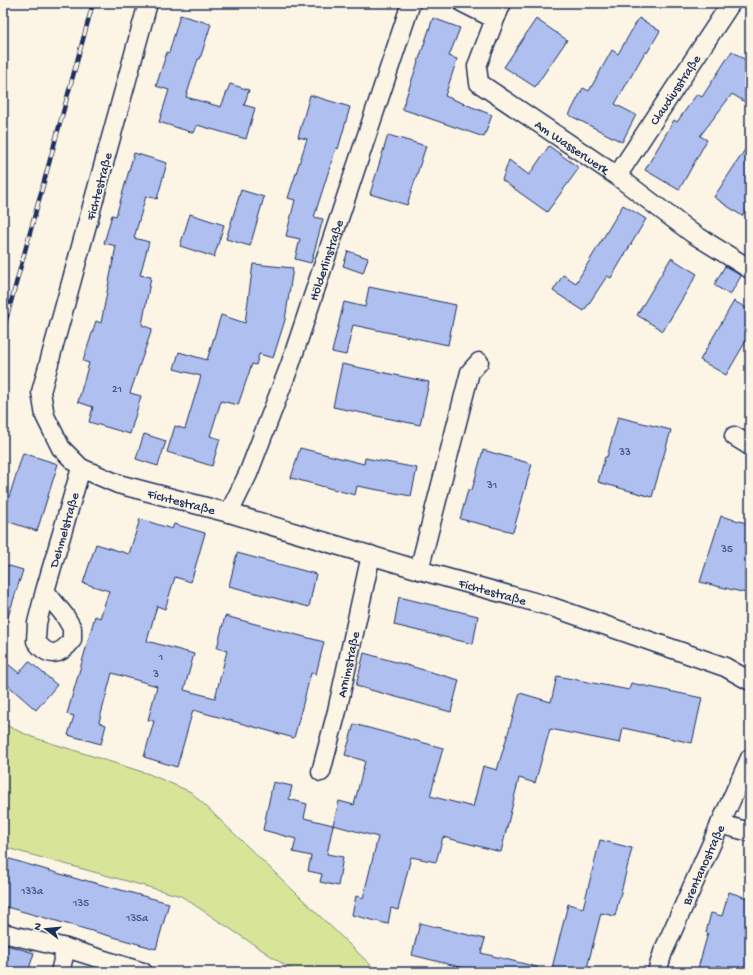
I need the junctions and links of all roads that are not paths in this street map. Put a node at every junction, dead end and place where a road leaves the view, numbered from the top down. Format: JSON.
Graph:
{"nodes":[{"id":1,"x":148,"y":3,"type":"edge"},
{"id":2,"x":411,"y":3,"type":"edge"},
{"id":3,"x":463,"y":3,"type":"edge"},
{"id":4,"x":731,"y":3,"type":"edge"},
{"id":5,"x":499,"y":11,"type":"edge"},
{"id":6,"x":617,"y":176,"type":"junction"},
{"id":7,"x":750,"y":269,"type":"edge"},
{"id":8,"x":478,"y":362,"type":"dead end"},
{"id":9,"x":734,"y":436,"type":"dead end"},
{"id":10,"x":750,"y":446,"type":"edge"},
{"id":11,"x":81,"y":468,"type":"junction"},
{"id":12,"x":229,"y":513,"type":"junction"},
{"id":13,"x":371,"y":555,"type":"junction"},
{"id":14,"x":419,"y":570,"type":"junction"},
{"id":15,"x":45,"y":591,"type":"dead end"},
{"id":16,"x":750,"y":681,"type":"edge"},
{"id":17,"x":750,"y":758,"type":"edge"},
{"id":18,"x":321,"y":772,"type":"dead end"},
{"id":19,"x":720,"y":824,"type":"junction"},
{"id":20,"x":750,"y":832,"type":"edge"},
{"id":21,"x":3,"y":933,"type":"edge"},
{"id":22,"x":66,"y":948,"type":"junction"},
{"id":23,"x":60,"y":972,"type":"edge"},
{"id":24,"x":143,"y":972,"type":"edge"},
{"id":25,"x":657,"y":972,"type":"edge"}],
"edges":[{"from":1,"to":11,"type":"street","name":"Fichtestraße"},
{"from":2,"to":12,"type":"street","name":"Hölderlinstraße"},
{"from":3,"to":5,"type":"street","name":"Am Wasserwerk"},
{"from":4,"to":6,"type":"street","name":"Claudiusstraße"},
{"from":5,"to":6,"type":"street","name":"Am Wasserwerk"},
{"from":6,"to":7,"type":"street","name":"Am Wasserwerk"},
{"from":8,"to":14,"type":"street"},
{"from":9,"to":10,"type":"street"},
{"from":11,"to":12,"type":"street","name":"Fichtestraße"},
{"from":11,"to":15,"type":"street","name":"Dehmelstraße"},
{"from":12,"to":13,"type":"street","name":"Fichtestraße"},
{"from":13,"to":14,"type":"street","name":"Fichtestraße"},
{"from":13,"to":18,"type":"street","name":"Arnimstraße"},
{"from":14,"to":16,"type":"street","name":"Fichtestraße"},
{"from":17,"to":19,"type":"street","name":"Brentanostraße"},
{"from":19,"to":20,"type":"street"},
{"from":19,"to":25,"type":"street","name":"Brentanostraße"},
{"from":21,"to":22,"type":"street"},
{"from":22,"to":23,"type":"street"},
{"from":22,"to":24,"type":"street"}]}
